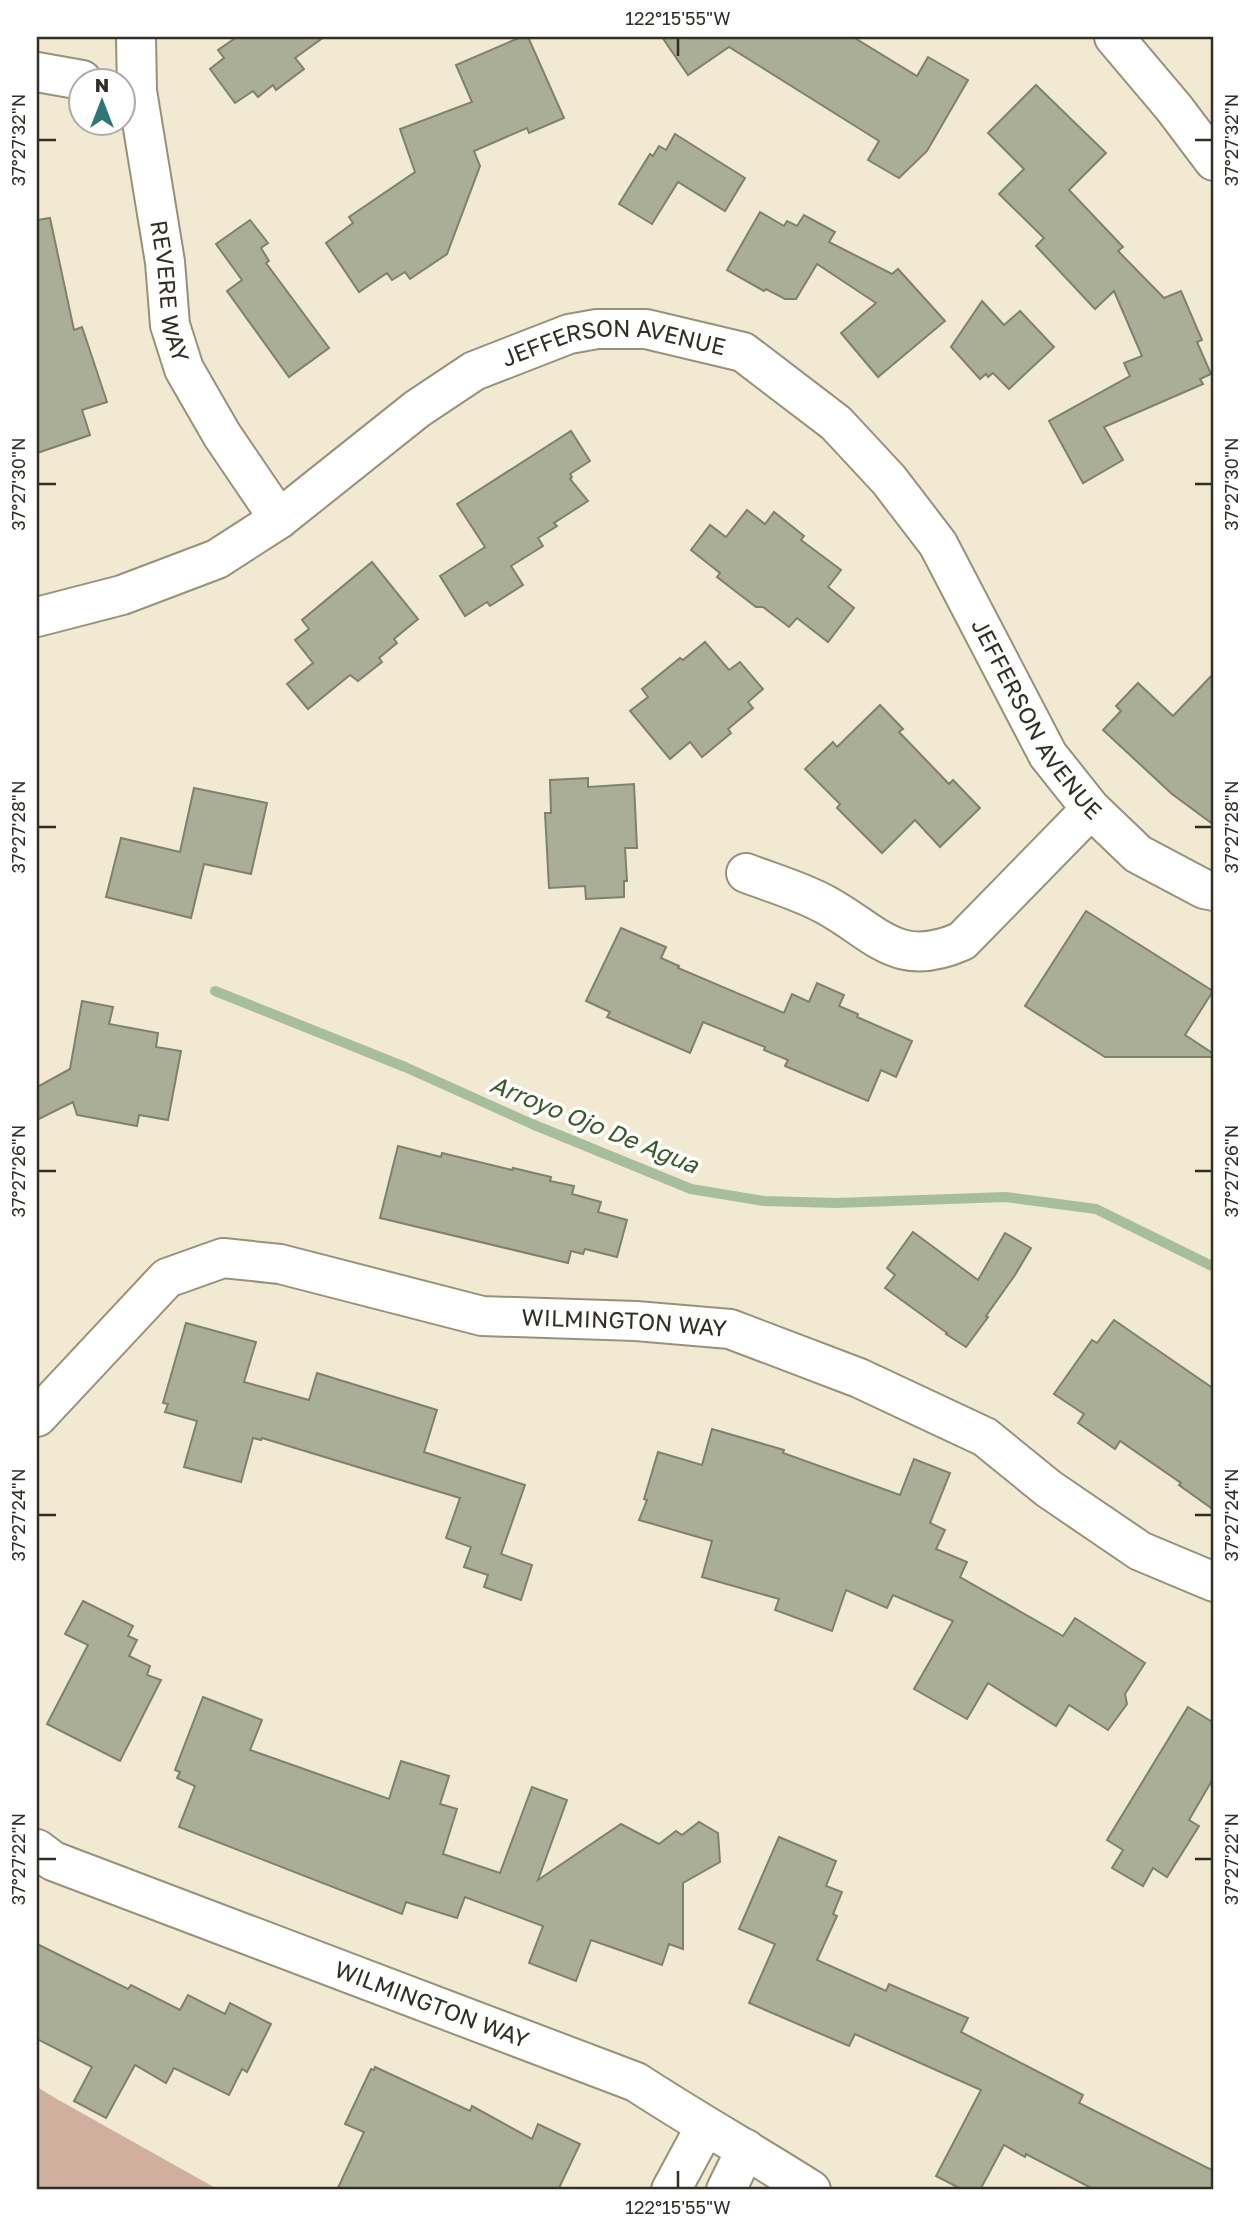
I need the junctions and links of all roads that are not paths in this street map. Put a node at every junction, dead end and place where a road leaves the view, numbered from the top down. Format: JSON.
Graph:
{"nodes":[{"id":1,"x":136,"y":37,"type":"edge"},
{"id":2,"x":1114,"y":37,"type":"edge"},
{"id":3,"x":133,"y":66,"type":"edge"},
{"id":4,"x":37,"y":72,"type":"edge"},
{"id":5,"x":66,"y":77,"type":"edge"},
{"id":6,"x":136,"y":119,"type":"edge"},
{"id":7,"x":1214,"y":161,"type":"edge"},
{"id":8,"x":279,"y":519,"type":"junction"},
{"id":9,"x":37,"y":617,"type":"edge"},
{"id":10,"x":1091,"y":809,"type":"junction"},
{"id":11,"x":746,"y":873,"type":"dead end"},
{"id":12,"x":1214,"y":891,"type":"edge"},
{"id":13,"x":37,"y":1417,"type":"edge"},
{"id":14,"x":1214,"y":1582,"type":"edge"},
{"id":15,"x":37,"y":1849,"type":"edge"},
{"id":16,"x":705,"y":2127,"type":"junction"},
{"id":17,"x":746,"y":2148,"type":"junction"},
{"id":18,"x":671,"y":2190,"type":"edge"},
{"id":19,"x":726,"y":2190,"type":"edge"},
{"id":20,"x":811,"y":2190,"type":"edge"}],
"edges":[{"from":1,"to":3,"type":"street","name":"REVERE WAY"},
{"from":2,"to":7,"type":"street"},
{"from":4,"to":5,"type":"street"},
{"from":6,"to":8,"type":"street","name":"REVERE WAY"},
{"from":8,"to":9,"type":"street","name":"JEFFERSON AVENUE"},
{"from":8,"to":10,"type":"street","name":"JEFFERSON AVENUE"},
{"from":10,"to":11,"type":"street"},
{"from":10,"to":12,"type":"street","name":"JEFFERSON AVENUE"},
{"from":13,"to":14,"type":"street","name":"WILMINGTON WAY"},
{"from":15,"to":16,"type":"street","name":"WILMINGTON WAY"},
{"from":16,"to":17,"type":"street","name":"WILMINGTON WAY"},
{"from":16,"to":18,"type":"street"},
{"from":17,"to":19,"type":"street"},
{"from":17,"to":20,"type":"street","name":"WILMINGTON WAY"}]}
